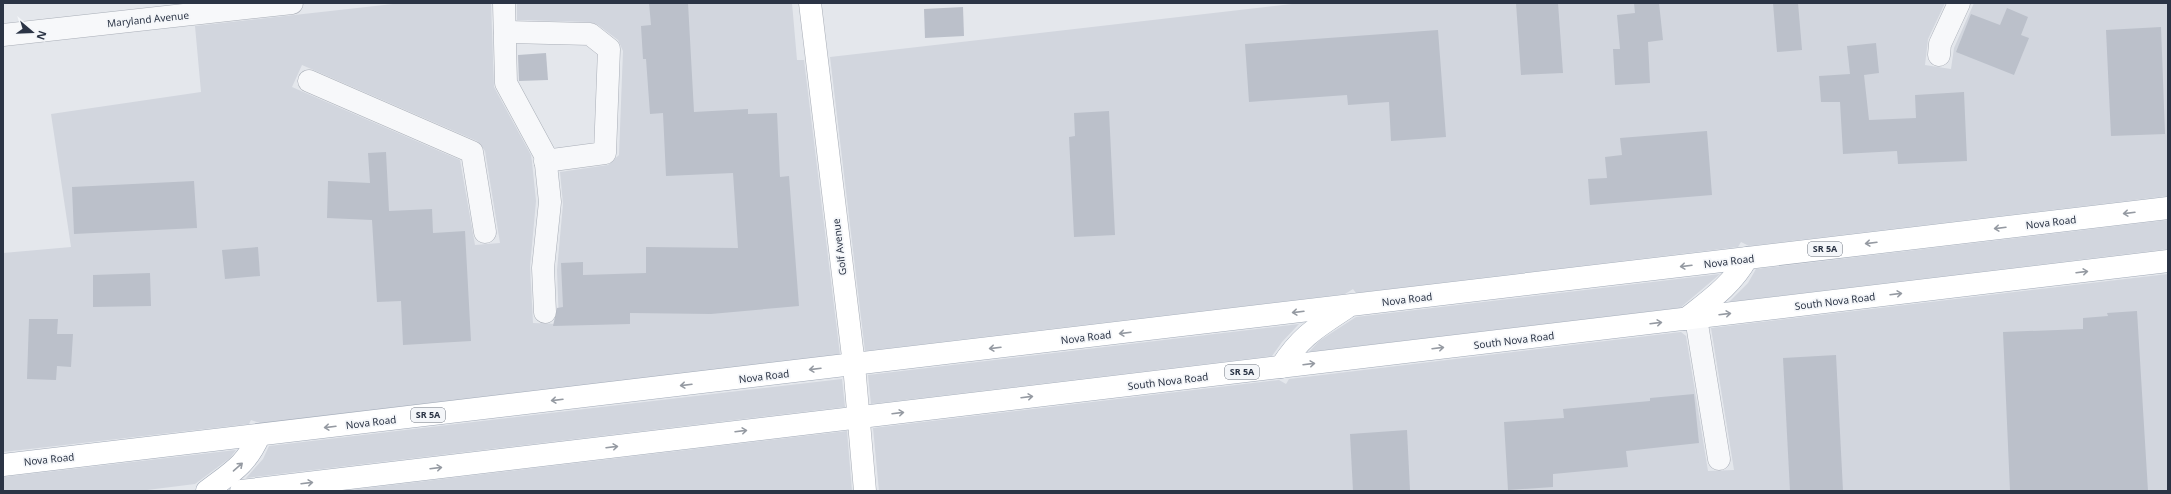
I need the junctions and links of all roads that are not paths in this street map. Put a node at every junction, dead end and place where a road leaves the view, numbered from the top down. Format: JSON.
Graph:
{"nodes":[{"id":1,"x":292,"y":3,"type":"edge"},
{"id":2,"x":504,"y":3,"type":"edge"},
{"id":3,"x":810,"y":3,"type":"edge"},
{"id":4,"x":1959,"y":3,"type":"edge"},
{"id":5,"x":504,"y":32,"type":"junction"},
{"id":6,"x":3,"y":35,"type":"edge"},
{"id":7,"x":1939,"y":55,"type":"dead end"},
{"id":8,"x":309,"y":81,"type":"dead end"},
{"id":9,"x":545,"y":161,"type":"junction"},
{"id":10,"x":2168,"y":208,"type":"edge"},
{"id":11,"x":485,"y":232,"type":"dead end"},
{"id":12,"x":1747,"y":258,"type":"junction"},
{"id":13,"x":2168,"y":261,"type":"edge"},
{"id":14,"x":1351,"y":306,"type":"junction"},
{"id":15,"x":546,"y":312,"type":"dead end"},
{"id":16,"x":1691,"y":318,"type":"junction"},
{"id":17,"x":854,"y":365,"type":"junction"},
{"id":18,"x":1280,"y":367,"type":"junction"},
{"id":19,"x":859,"y":417,"type":"junction"},
{"id":20,"x":259,"y":436,"type":"junction"},
{"id":21,"x":1719,"y":459,"type":"dead end"},
{"id":22,"x":3,"y":465,"type":"edge"},
{"id":23,"x":207,"y":491,"type":"edge"},
{"id":24,"x":241,"y":491,"type":"edge"},
{"id":25,"x":866,"y":491,"type":"edge"}],
"edges":[{"from":1,"to":6,"type":"street","name":"Maryland Avenue"},
{"from":2,"to":5,"type":"street"},
{"from":3,"to":17,"type":"main road","name":"Golf Avenue"},
{"from":4,"to":7,"type":"street"},
{"from":5,"to":9,"type":"street"},
{"from":5,"to":9,"type":"street"},
{"from":8,"to":11,"type":"street"},
{"from":9,"to":15,"type":"street"},
{"from":10,"to":12,"type":"main road","name":"Nova Road","number":"SR 5A","one_way":true},
{"from":12,"to":14,"type":"main road","name":"Nova Road","number":"SR 5A","one_way":true},
{"from":12,"to":16,"type":"main road"},
{"from":16,"to":13,"type":"main road","name":"South Nova Road","number":"SR 5A","one_way":true},
{"from":14,"to":17,"type":"main road","name":"Nova Road","number":"SR 5A","one_way":true},
{"from":14,"to":18,"type":"main road"},
{"from":18,"to":16,"type":"main road","name":"South Nova Road","number":"SR 5A","one_way":true},
{"from":16,"to":21,"type":"street"},
{"from":17,"to":19,"type":"main road","name":"Golf Avenue"},
{"from":17,"to":20,"type":"main road","name":"Nova Road","number":"SR 5A","one_way":true},
{"from":19,"to":18,"type":"main road","name":"South Nova Road","number":"SR 5A","one_way":true},
{"from":24,"to":19,"type":"main road","number":"SR 5A","one_way":true},
{"from":19,"to":25,"type":"main road","name":"Golf Avenue"},
{"from":20,"to":22,"type":"main road","name":"Nova Road","number":"SR 5A"},
{"from":23,"to":20,"type":"main road","one_way":true}]}
